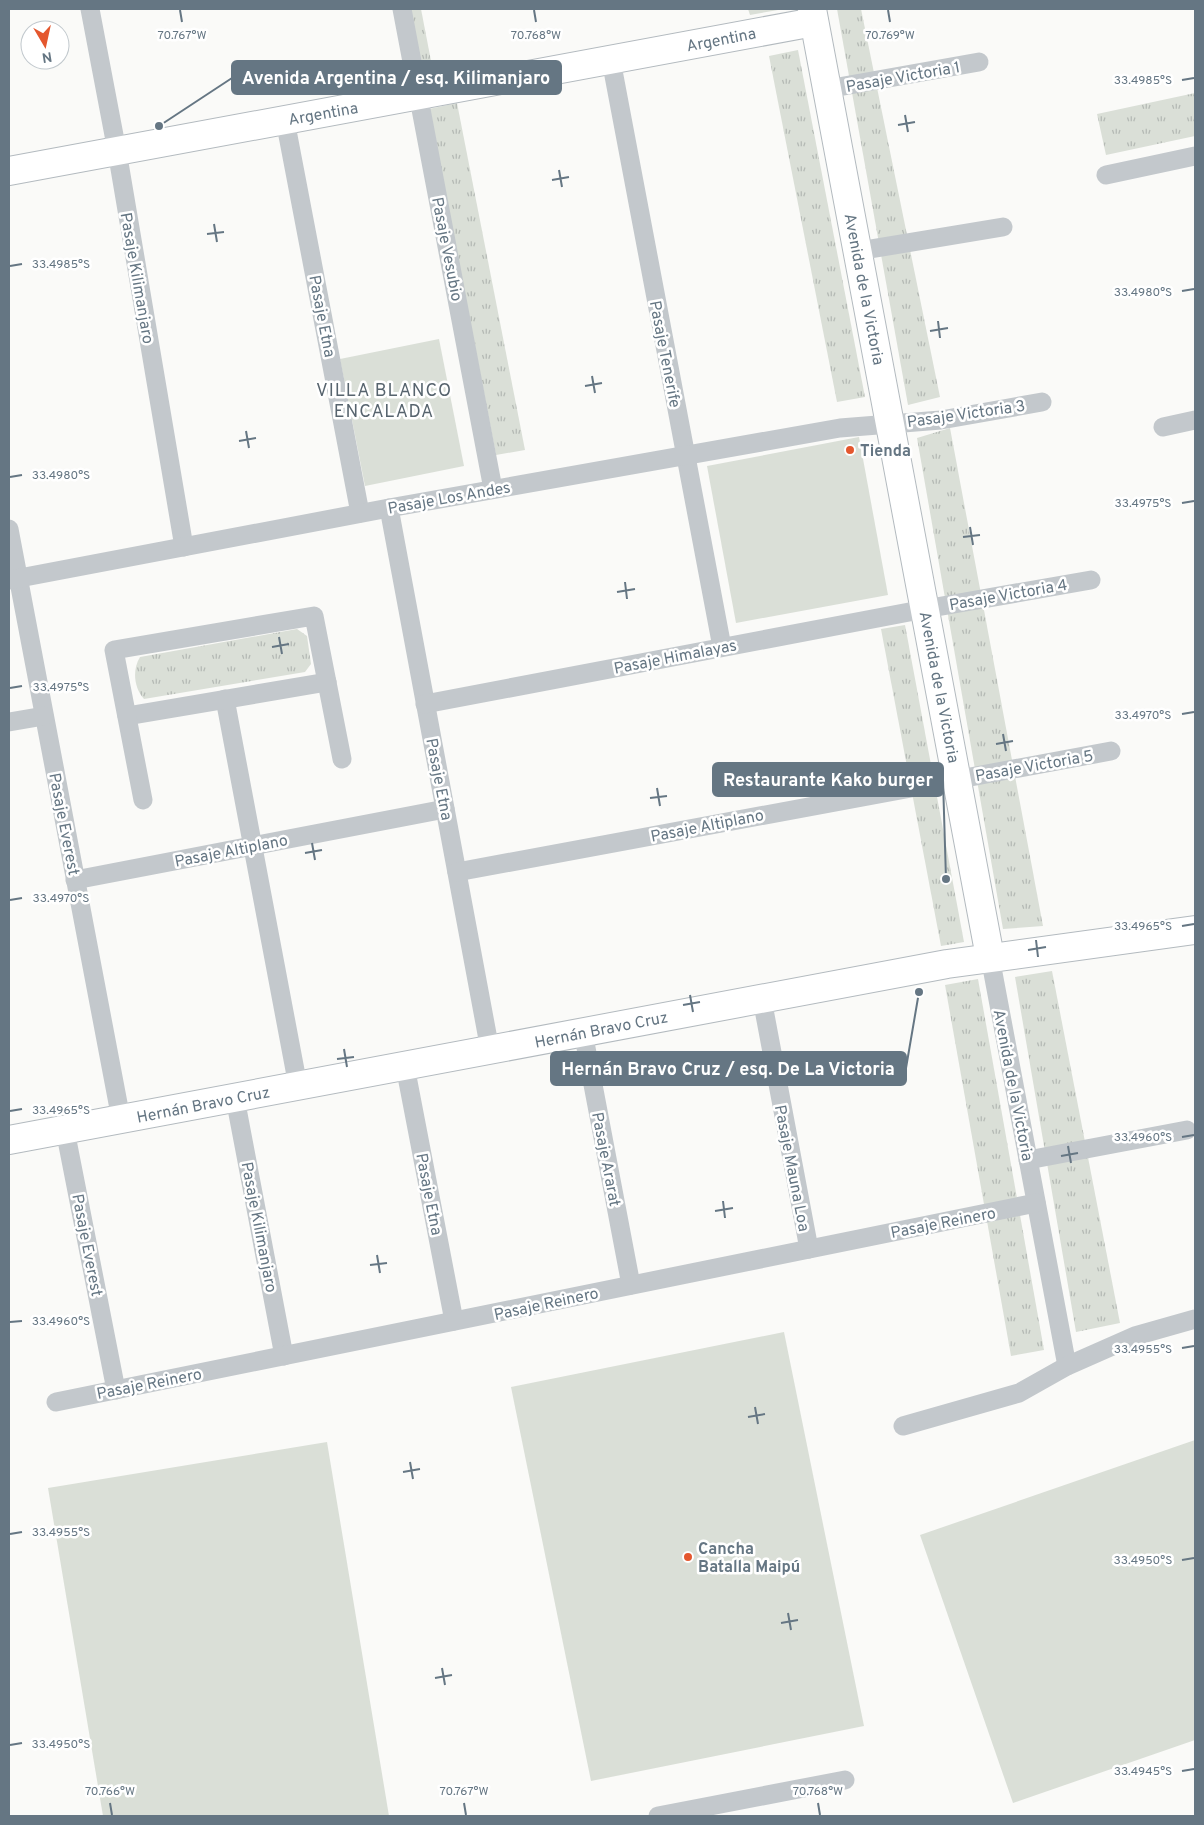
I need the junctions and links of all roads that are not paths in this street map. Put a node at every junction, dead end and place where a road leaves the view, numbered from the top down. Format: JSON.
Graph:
{"nodes":[{"id":1,"x":90,"y":9,"type":"edge"},
{"id":2,"x":402,"y":9,"type":"edge"},
{"id":3,"x":813,"y":15,"type":"edge"},
{"id":4,"x":611,"y":60,"type":"junction"},
{"id":5,"x":979,"y":62,"type":"dead end"},
{"id":6,"x":827,"y":89,"type":"junction"},
{"id":7,"x":419,"y":95,"type":"junction"},
{"id":8,"x":285,"y":120,"type":"junction"},
{"id":9,"x":117,"y":151,"type":"junction"},
{"id":10,"x":1195,"y":156,"type":"edge"},
{"id":11,"x":9,"y":171,"type":"edge"},
{"id":12,"x":1106,"y":175,"type":"dead end"},
{"id":13,"x":1003,"y":227,"type":"dead end"},
{"id":14,"x":858,"y":251,"type":"junction"},
{"id":15,"x":1042,"y":402,"type":"dead end"},
{"id":16,"x":1195,"y":420,"type":"edge"},
{"id":17,"x":890,"y":423,"type":"junction"},
{"id":18,"x":1163,"y":427,"type":"dead end"},
{"id":19,"x":686,"y":455,"type":"junction"},
{"id":20,"x":493,"y":489,"type":"junction"},
{"id":21,"x":389,"y":508,"type":"junction"},
{"id":22,"x":360,"y":513,"type":"junction"},
{"id":23,"x":9,"y":529,"type":"edge"},
{"id":24,"x":184,"y":547,"type":"junction"},
{"id":25,"x":13,"y":579,"type":"edge"},
{"id":26,"x":1091,"y":580,"type":"dead end"},
{"id":27,"x":925,"y":609,"type":"junction"},
{"id":28,"x":722,"y":647,"type":"junction"},
{"id":29,"x":327,"y":682,"type":"junction"},
{"id":30,"x":225,"y":700,"type":"junction"},
{"id":31,"x":425,"y":704,"type":"junction"},
{"id":32,"x":44,"y":716,"type":"junction"},
{"id":33,"x":127,"y":716,"type":"junction"},
{"id":34,"x":9,"y":722,"type":"edge"},
{"id":35,"x":1112,"y":751,"type":"dead end"},
{"id":36,"x":342,"y":759,"type":"dead end"},
{"id":37,"x":957,"y":779,"type":"junction"},
{"id":38,"x":143,"y":800,"type":"dead end"},
{"id":39,"x":445,"y":809,"type":"junction"},
{"id":40,"x":252,"y":846,"type":"junction"},
{"id":41,"x":457,"y":872,"type":"junction"},
{"id":42,"x":75,"y":880,"type":"junction"},
{"id":43,"x":1195,"y":930,"type":"edge"},
{"id":44,"x":990,"y":957,"type":"junction"},
{"id":45,"x":762,"y":999,"type":"junction"},
{"id":46,"x":583,"y":1032,"type":"junction"},
{"id":47,"x":490,"y":1050,"type":"junction"},
{"id":48,"x":405,"y":1066,"type":"junction"},
{"id":49,"x":298,"y":1086,"type":"junction"},
{"id":50,"x":235,"y":1098,"type":"junction"},
{"id":51,"x":121,"y":1119,"type":"junction"},
{"id":52,"x":65,"y":1130,"type":"junction"},
{"id":53,"x":1187,"y":1130,"type":"dead end"},
{"id":54,"x":9,"y":1140,"type":"edge"},
{"id":55,"x":1028,"y":1160,"type":"junction"},
{"id":56,"x":1036,"y":1204,"type":"junction"},
{"id":57,"x":809,"y":1249,"type":"junction"},
{"id":58,"x":631,"y":1286,"type":"junction"},
{"id":59,"x":1195,"y":1319,"type":"edge"},
{"id":60,"x":454,"y":1322,"type":"junction"},
{"id":61,"x":284,"y":1356,"type":"junction"},
{"id":62,"x":1067,"y":1366,"type":"junction"},
{"id":63,"x":116,"y":1390,"type":"junction"},
{"id":64,"x":56,"y":1402,"type":"dead end"},
{"id":65,"x":902,"y":1426,"type":"dead end"},
{"id":66,"x":845,"y":1780,"type":"dead end"},
{"id":67,"x":658,"y":1816,"type":"edge"}],
"edges":[{"from":1,"to":9,"type":"street","name":"Pasaje Kilimanjaro"},
{"from":2,"to":7,"type":"street","name":"Pasaje Vesubio"},
{"from":3,"to":4,"type":"main road","name":"Argentina"},
{"from":3,"to":6,"type":"main road","name":"Avenida de la Victoria"},
{"from":4,"to":7,"type":"main road","name":"Argentina"},
{"from":4,"to":19,"type":"street","name":"Pasaje Tenerife"},
{"from":5,"to":6,"type":"street","name":"Pasaje Victoria 1"},
{"from":6,"to":14,"type":"main road","name":"Avenida de la Victoria"},
{"from":7,"to":8,"type":"main road","name":"Argentina"},
{"from":7,"to":20,"type":"street","name":"Pasaje Vesubio"},
{"from":8,"to":9,"type":"main road","name":"Argentina"},
{"from":8,"to":22,"type":"street","name":"Pasaje Etna"},
{"from":9,"to":11,"type":"main road","name":"Argentina"},
{"from":9,"to":24,"type":"street","name":"Pasaje Kilimanjaro"},
{"from":10,"to":12,"type":"street"},
{"from":13,"to":14,"type":"street"},
{"from":14,"to":17,"type":"main road","name":"Avenida de la Victoria"},
{"from":15,"to":17,"type":"street","name":"Pasaje Victoria 3"},
{"from":16,"to":18,"type":"street"},
{"from":17,"to":19,"type":"street","name":"Pasaje Los Andes"},
{"from":17,"to":27,"type":"main road","name":"Avenida de la Victoria"},
{"from":19,"to":20,"type":"street","name":"Pasaje Los Andes"},
{"from":19,"to":28,"type":"street","name":"Pasaje Tenerife"},
{"from":20,"to":21,"type":"street","name":"Pasaje Los Andes"},
{"from":21,"to":22,"type":"street","name":"Pasaje Los Andes"},
{"from":21,"to":31,"type":"street","name":"Pasaje Etna"},
{"from":22,"to":24,"type":"street","name":"Pasaje Los Andes"},
{"from":23,"to":25,"type":"street","name":"Pasaje Everest"},
{"from":24,"to":25,"type":"street","name":"Pasaje Los Andes"},
{"from":25,"to":32,"type":"street","name":"Pasaje Everest"},
{"from":26,"to":27,"type":"street","name":"Pasaje Victoria 4"},
{"from":27,"to":28,"type":"street","name":"Pasaje Himalayas"},
{"from":27,"to":37,"type":"main road","name":"Avenida de la Victoria"},
{"from":28,"to":31,"type":"street","name":"Pasaje Himalayas"},
{"from":29,"to":30,"type":"street"},
{"from":29,"to":33,"type":"street"},
{"from":29,"to":36,"type":"street"},
{"from":30,"to":33,"type":"street"},
{"from":30,"to":40,"type":"street"},
{"from":31,"to":39,"type":"street","name":"Pasaje Etna"},
{"from":32,"to":34,"type":"street"},
{"from":32,"to":42,"type":"street","name":"Pasaje Everest"},
{"from":33,"to":38,"type":"street"},
{"from":35,"to":37,"type":"street","name":"Pasaje Victoria 5"},
{"from":37,"to":41,"type":"street","name":"Pasaje Altiplano"},
{"from":37,"to":44,"type":"main road","name":"Avenida de la Victoria"},
{"from":39,"to":40,"type":"street","name":"Pasaje Altiplano"},
{"from":39,"to":41,"type":"street","name":"Pasaje Etna"},
{"from":40,"to":42,"type":"street","name":"Pasaje Altiplano"},
{"from":40,"to":49,"type":"street"},
{"from":41,"to":47,"type":"street","name":"Pasaje Etna"},
{"from":42,"to":51,"type":"street","name":"Pasaje Everest"},
{"from":43,"to":44,"type":"main road","name":"Hernán Bravo Cruz"},
{"from":44,"to":45,"type":"main road","name":"Hernán Bravo Cruz"},
{"from":44,"to":55,"type":"street","name":"Avenida de la Victoria"},
{"from":45,"to":46,"type":"main road","name":"Hernán Bravo Cruz"},
{"from":45,"to":57,"type":"street","name":"Pasaje Mauna Loa"},
{"from":46,"to":47,"type":"main road","name":"Hernán Bravo Cruz"},
{"from":46,"to":58,"type":"street","name":"Pasaje Ararat"},
{"from":47,"to":48,"type":"main road","name":"Hernán Bravo Cruz"},
{"from":48,"to":49,"type":"main road","name":"Hernán Bravo Cruz"},
{"from":48,"to":60,"type":"street","name":"Pasaje Etna"},
{"from":49,"to":50,"type":"main road","name":"Hernán Bravo Cruz"},
{"from":50,"to":51,"type":"main road","name":"Hernán Bravo Cruz"},
{"from":50,"to":61,"type":"street","name":"Pasaje Kilimanjaro"},
{"from":51,"to":52,"type":"main road","name":"Hernán Bravo Cruz"},
{"from":52,"to":54,"type":"main road","name":"Hernán Bravo Cruz"},
{"from":52,"to":63,"type":"street","name":"Pasaje Everest"},
{"from":53,"to":55,"type":"street"},
{"from":55,"to":56,"type":"street","name":"Avenida de la Victoria"},
{"from":56,"to":57,"type":"street","name":"Pasaje Reinero"},
{"from":56,"to":62,"type":"street","name":"Avenida de la Victoria"},
{"from":57,"to":58,"type":"street","name":"Pasaje Reinero"},
{"from":58,"to":60,"type":"street","name":"Pasaje Reinero"},
{"from":59,"to":62,"type":"street"},
{"from":60,"to":61,"type":"street","name":"Pasaje Reinero"},
{"from":61,"to":63,"type":"street","name":"Pasaje Reinero"},
{"from":62,"to":65,"type":"street"},
{"from":63,"to":64,"type":"street","name":"Pasaje Reinero"},
{"from":66,"to":67,"type":"street"}]}
